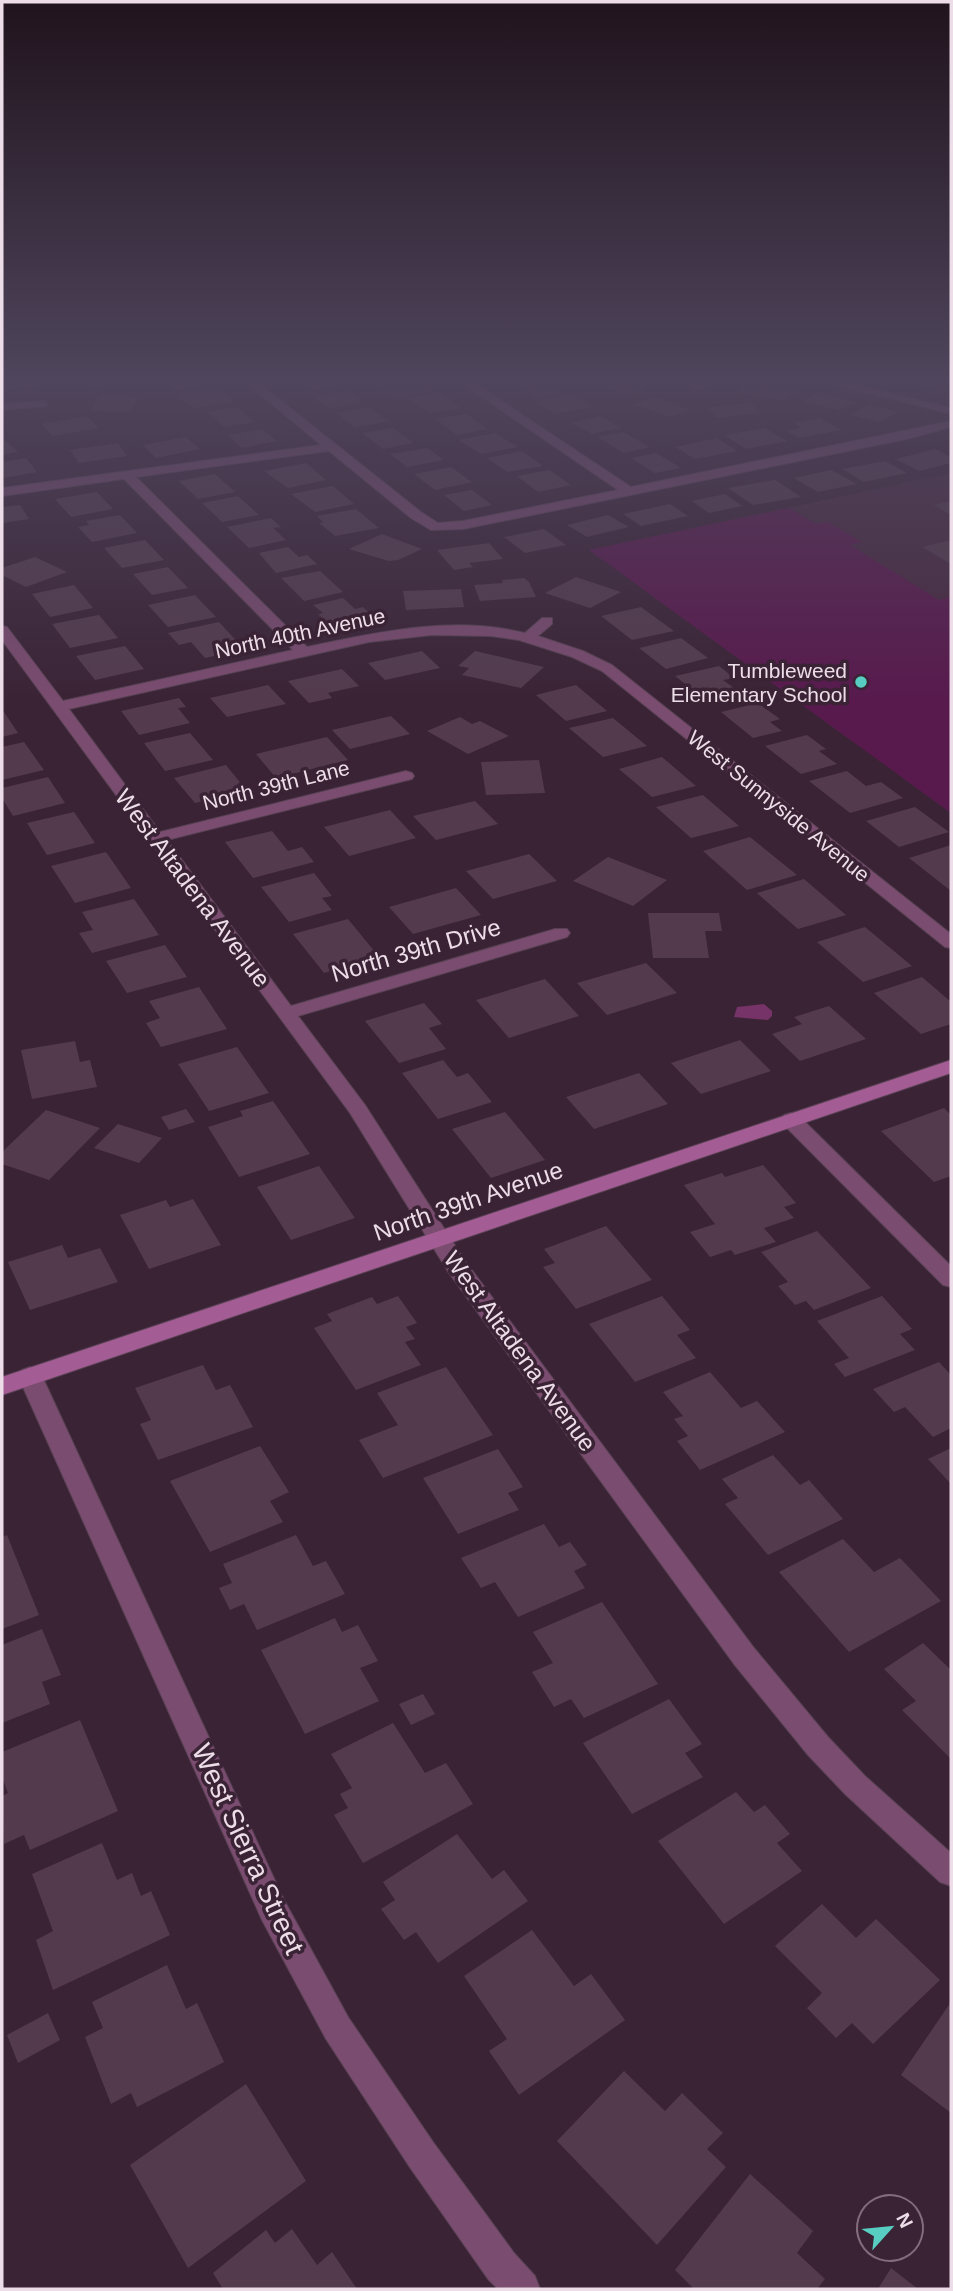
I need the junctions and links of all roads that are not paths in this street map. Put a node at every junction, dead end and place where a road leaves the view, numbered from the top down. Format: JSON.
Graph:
{"nodes":[{"id":1,"x":39,"y":487,"type":"edge"},
{"id":2,"x":139,"y":487,"type":"edge"},
{"id":3,"x":380,"y":487,"type":"edge"},
{"id":4,"x":622,"y":487,"type":"edge"},
{"id":5,"x":655,"y":487,"type":"edge"},
{"id":6,"x":2,"y":492,"type":"edge"},
{"id":7,"x":630,"y":492,"type":"junction"},
{"id":8,"x":547,"y":621,"type":"dead end"},
{"id":9,"x":2,"y":630,"type":"edge"},
{"id":10,"x":530,"y":636,"type":"junction"},
{"id":11,"x":304,"y":653,"type":"junction"},
{"id":12,"x":58,"y":707,"type":"junction"},
{"id":13,"x":406,"y":776,"type":"dead end"},
{"id":14,"x":156,"y":838,"type":"junction"},
{"id":15,"x":561,"y":933,"type":"dead end"},
{"id":16,"x":951,"y":943,"type":"edge"},
{"id":17,"x":286,"y":1013,"type":"junction"},
{"id":18,"x":951,"y":1066,"type":"edge"},
{"id":19,"x":791,"y":1120,"type":"junction"},
{"id":20,"x":439,"y":1239,"type":"junction"},
{"id":21,"x":951,"y":1279,"type":"edge"},
{"id":22,"x":30,"y":1376,"type":"junction"},
{"id":23,"x":2,"y":1386,"type":"edge"},
{"id":24,"x":951,"y":1872,"type":"edge"},
{"id":25,"x":522,"y":2289,"type":"edge"}],
"edges":[{"from":1,"to":6,"type":"street"},
{"from":2,"to":11,"type":"street"},
{"from":3,"to":7,"type":"street"},
{"from":4,"to":7,"type":"street"},
{"from":5,"to":7,"type":"street"},
{"from":8,"to":10,"type":"street"},
{"from":9,"to":12,"type":"street","name":"West Altadena Avenue"},
{"from":10,"to":11,"type":"street","name":"North 40th Avenue"},
{"from":10,"to":16,"type":"street","name":"West Sunnyside Avenue"},
{"from":11,"to":12,"type":"street","name":"North 40th Avenue"},
{"from":12,"to":14,"type":"street","name":"West Altadena Avenue"},
{"from":13,"to":14,"type":"street","name":"North 39th Lane"},
{"from":14,"to":17,"type":"street","name":"West Altadena Avenue"},
{"from":15,"to":17,"type":"street","name":"North 39th Drive"},
{"from":17,"to":20,"type":"street","name":"West Altadena Avenue"},
{"from":18,"to":19,"type":"street","name":"North 39th Avenue"},
{"from":19,"to":20,"type":"street","name":"North 39th Avenue"},
{"from":19,"to":21,"type":"street"},
{"from":20,"to":22,"type":"street","name":"North 39th Avenue"},
{"from":20,"to":24,"type":"street","name":"West Altadena Avenue"},
{"from":22,"to":23,"type":"street","name":"North 39th Avenue"},
{"from":22,"to":25,"type":"street","name":"West Sierra Street"}]}
